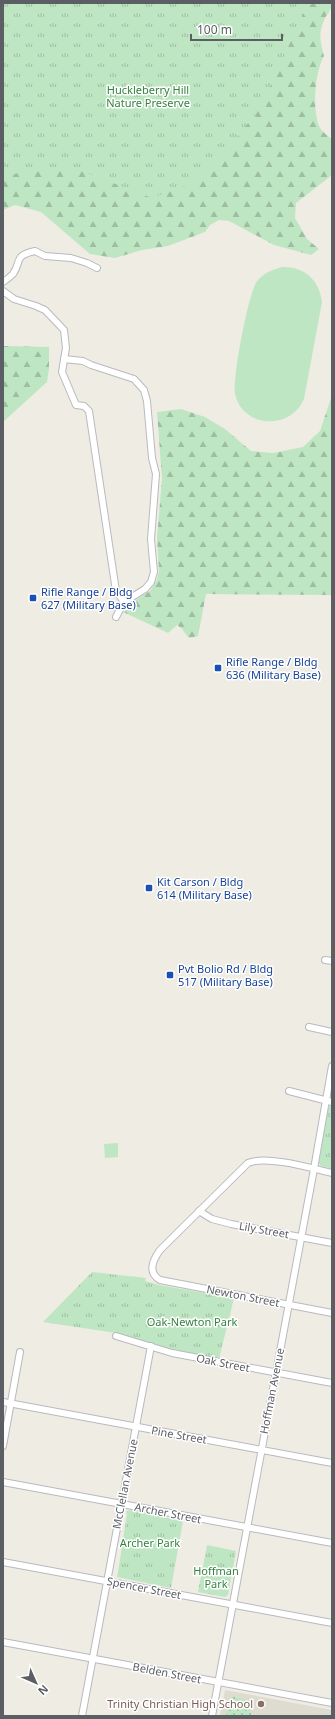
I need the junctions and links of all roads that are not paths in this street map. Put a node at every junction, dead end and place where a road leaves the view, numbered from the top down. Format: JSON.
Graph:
{"nodes":[{"id":1,"x":97,"y":268,"type":"dead end"},
{"id":2,"x":3,"y":282,"type":"edge"},
{"id":3,"x":3,"y":291,"type":"edge"},
{"id":4,"x":64,"y":359,"type":"junction"},
{"id":5,"x":124,"y":602,"type":"junction"},
{"id":6,"x":116,"y":617,"type":"dead end"},
{"id":7,"x":325,"y":960,"type":"dead end"},
{"id":8,"x":332,"y":961,"type":"edge"},
{"id":9,"x":309,"y":1027,"type":"dead end"},
{"id":10,"x":332,"y":1032,"type":"edge"},
{"id":11,"x":332,"y":1066,"type":"edge"},
{"id":12,"x":289,"y":1091,"type":"dead end"},
{"id":13,"x":329,"y":1101,"type":"edge"},
{"id":14,"x":314,"y":1169,"type":"junction"},
{"id":15,"x":332,"y":1173,"type":"edge"},
{"id":16,"x":199,"y":1211,"type":"junction"},
{"id":17,"x":302,"y":1237,"type":"junction"},
{"id":18,"x":332,"y":1243,"type":"edge"},
{"id":19,"x":288,"y":1305,"type":"junction"},
{"id":20,"x":332,"y":1313,"type":"edge"},
{"id":21,"x":116,"y":1336,"type":"dead end"},
{"id":22,"x":151,"y":1346,"type":"junction"},
{"id":23,"x":20,"y":1352,"type":"dead end"},
{"id":24,"x":275,"y":1373,"type":"junction"},
{"id":25,"x":332,"y":1383,"type":"edge"},
{"id":26,"x":3,"y":1402,"type":"edge"},
{"id":27,"x":11,"y":1404,"type":"junction"},
{"id":28,"x":136,"y":1427,"type":"junction"},
{"id":29,"x":3,"y":1446,"type":"edge"},
{"id":30,"x":261,"y":1450,"type":"junction"},
{"id":31,"x":332,"y":1463,"type":"edge"},
{"id":32,"x":3,"y":1482,"type":"edge"},
{"id":33,"x":122,"y":1504,"type":"junction"},
{"id":34,"x":246,"y":1528,"type":"junction"},
{"id":35,"x":332,"y":1543,"type":"edge"},
{"id":36,"x":3,"y":1562,"type":"edge"},
{"id":37,"x":107,"y":1581,"type":"junction"},
{"id":38,"x":232,"y":1605,"type":"junction"},
{"id":39,"x":332,"y":1624,"type":"edge"},
{"id":40,"x":3,"y":1642,"type":"edge"},
{"id":41,"x":93,"y":1659,"type":"junction"},
{"id":42,"x":218,"y":1682,"type":"junction"},
{"id":43,"x":332,"y":1703,"type":"edge"},
{"id":44,"x":82,"y":1716,"type":"edge"},
{"id":45,"x":212,"y":1716,"type":"edge"}],
"edges":[{"from":1,"to":2,"type":"street"},
{"from":3,"to":4,"type":"street"},
{"from":4,"to":5,"type":"street"},
{"from":4,"to":5,"type":"street"},
{"from":5,"to":6,"type":"street"},
{"from":7,"to":8,"type":"street"},
{"from":9,"to":10,"type":"street"},
{"from":11,"to":13,"type":"street","name":"Hoffman Avenue"},
{"from":12,"to":13,"type":"street"},
{"from":13,"to":14,"type":"street","name":"Hoffman Avenue"},
{"from":14,"to":15,"type":"street"},
{"from":14,"to":16,"type":"street"},
{"from":14,"to":17,"type":"street","name":"Hoffman Avenue"},
{"from":16,"to":17,"type":"street","name":"Lily Street"},
{"from":16,"to":19,"type":"street","name":"Newton Street"},
{"from":17,"to":18,"type":"street","name":"Lily Street"},
{"from":17,"to":19,"type":"street","name":"Hoffman Avenue"},
{"from":19,"to":20,"type":"street","name":"Newton Street"},
{"from":19,"to":24,"type":"street","name":"Hoffman Avenue"},
{"from":21,"to":22,"type":"street","name":"Oak Street"},
{"from":22,"to":24,"type":"street","name":"Oak Street"},
{"from":22,"to":28,"type":"street","name":"McClellan Avenue"},
{"from":23,"to":27,"type":"street"},
{"from":24,"to":25,"type":"street","name":"Oak Street"},
{"from":24,"to":30,"type":"street","name":"Hoffman Avenue"},
{"from":26,"to":27,"type":"street","name":"Pine Street"},
{"from":27,"to":28,"type":"street","name":"Pine Street"},
{"from":27,"to":29,"type":"street"},
{"from":28,"to":30,"type":"street","name":"Pine Street"},
{"from":28,"to":33,"type":"street","name":"McClellan Avenue"},
{"from":30,"to":31,"type":"street","name":"Pine Street"},
{"from":30,"to":34,"type":"street","name":"Hoffman Avenue"},
{"from":32,"to":33,"type":"street","name":"Archer Street"},
{"from":33,"to":34,"type":"street","name":"Archer Street"},
{"from":33,"to":37,"type":"street","name":"McClellan Avenue"},
{"from":34,"to":35,"type":"street","name":"Archer Street"},
{"from":34,"to":38,"type":"street","name":"Hoffman Avenue"},
{"from":36,"to":37,"type":"street","name":"Spencer Street"},
{"from":37,"to":38,"type":"street","name":"Spencer Street"},
{"from":37,"to":41,"type":"street","name":"McClellan Avenue"},
{"from":38,"to":39,"type":"street","name":"Spencer Street"},
{"from":38,"to":42,"type":"street","name":"Hoffman Avenue"},
{"from":40,"to":41,"type":"street","name":"Belden Street"},
{"from":41,"to":42,"type":"street","name":"Belden Street"},
{"from":41,"to":44,"type":"street","name":"McClellan Avenue"},
{"from":42,"to":43,"type":"street","name":"Belden Street"},
{"from":42,"to":45,"type":"street","name":"Hoffman Avenue"}]}
